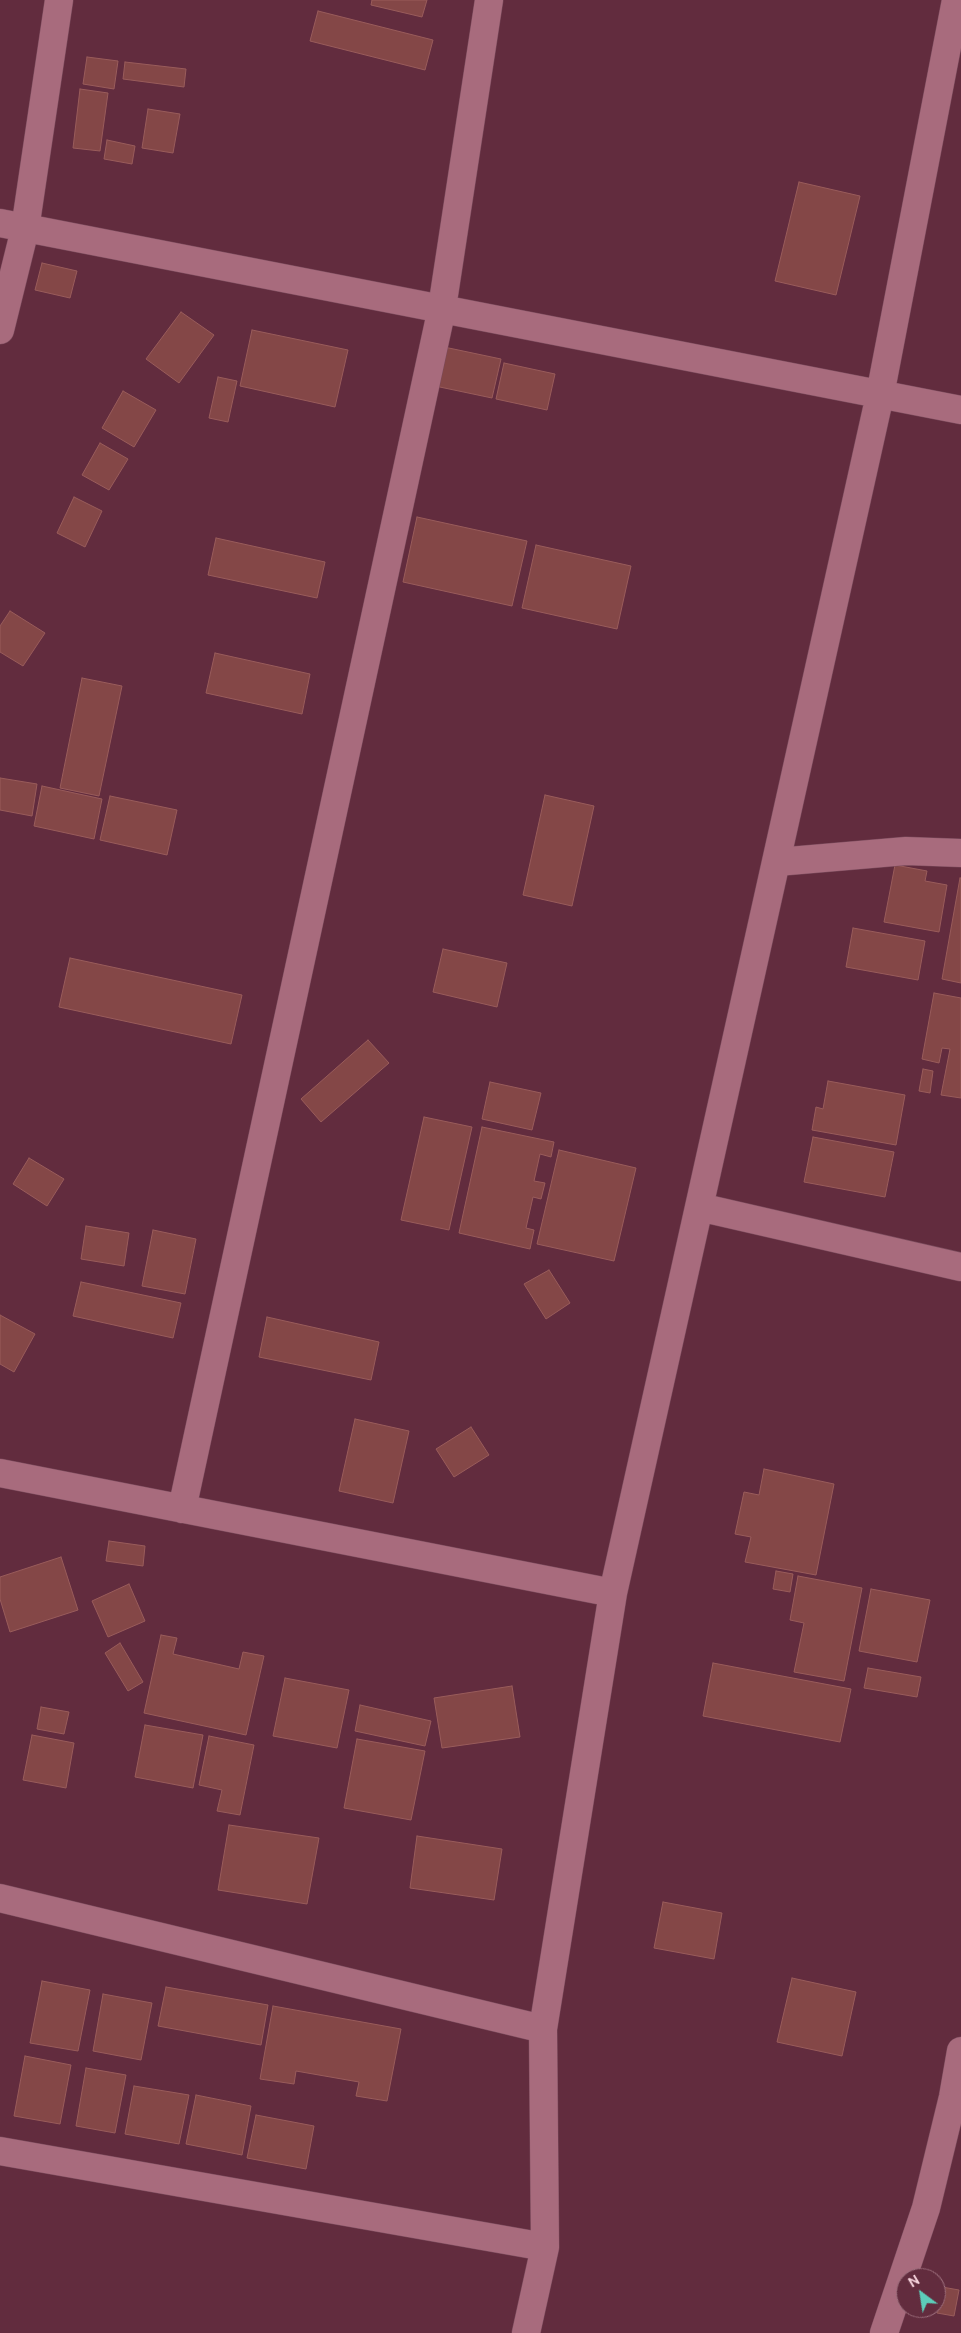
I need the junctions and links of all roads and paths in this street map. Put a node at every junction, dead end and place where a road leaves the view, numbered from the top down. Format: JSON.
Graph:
{"nodes":[{"id":1,"x":59,"y":0,"type":"edge"},
{"id":2,"x":489,"y":0,"type":"edge"},
{"id":3,"x":956,"y":0,"type":"edge"},
{"id":4,"x":12,"y":226,"type":"edge"},
{"id":5,"x":442,"y":308,"type":"junction"},
{"id":6,"x":0,"y":330,"type":"edge"},
{"id":7,"x":880,"y":395,"type":"junction"},
{"id":8,"x":961,"y":410,"type":"edge"},
{"id":9,"x":961,"y":853,"type":"edge"},
{"id":10,"x":777,"y":862,"type":"junction"},
{"id":11,"x":699,"y":1207,"type":"junction"},
{"id":12,"x":961,"y":1267,"type":"edge"},
{"id":13,"x":0,"y":1473,"type":"edge"},
{"id":14,"x":182,"y":1509,"type":"junction"},
{"id":15,"x":613,"y":1593,"type":"junction"},
{"id":16,"x":0,"y":1898,"type":"edge"},
{"id":17,"x":543,"y":2029,"type":"junction"},
{"id":18,"x":961,"y":2051,"type":"edge"},
{"id":19,"x":957,"y":2098,"type":"edge"},
{"id":20,"x":0,"y":2151,"type":"edge"},
{"id":21,"x":545,"y":2247,"type":"junction"},
{"id":22,"x":526,"y":2333,"type":"edge"},
{"id":23,"x":884,"y":2333,"type":"edge"}],
"edges":[{"from":1,"to":4,"type":"street"},
{"from":2,"to":5,"type":"street"},
{"from":3,"to":7,"type":"street"},
{"from":4,"to":5,"type":"street"},
{"from":4,"to":6,"type":"street"},
{"from":5,"to":7,"type":"street"},
{"from":5,"to":14,"type":"street"},
{"from":7,"to":8,"type":"street"},
{"from":7,"to":10,"type":"street"},
{"from":9,"to":10,"type":"street"},
{"from":10,"to":11,"type":"street"},
{"from":11,"to":12,"type":"street"},
{"from":11,"to":15,"type":"street"},
{"from":13,"to":14,"type":"street"},
{"from":14,"to":15,"type":"street"},
{"from":15,"to":17,"type":"street"},
{"from":16,"to":17,"type":"street"},
{"from":17,"to":21,"type":"street"},
{"from":18,"to":19,"type":"street"},
{"from":19,"to":23,"type":"street"},
{"from":20,"to":21,"type":"street"},
{"from":21,"to":22,"type":"street"}]}
